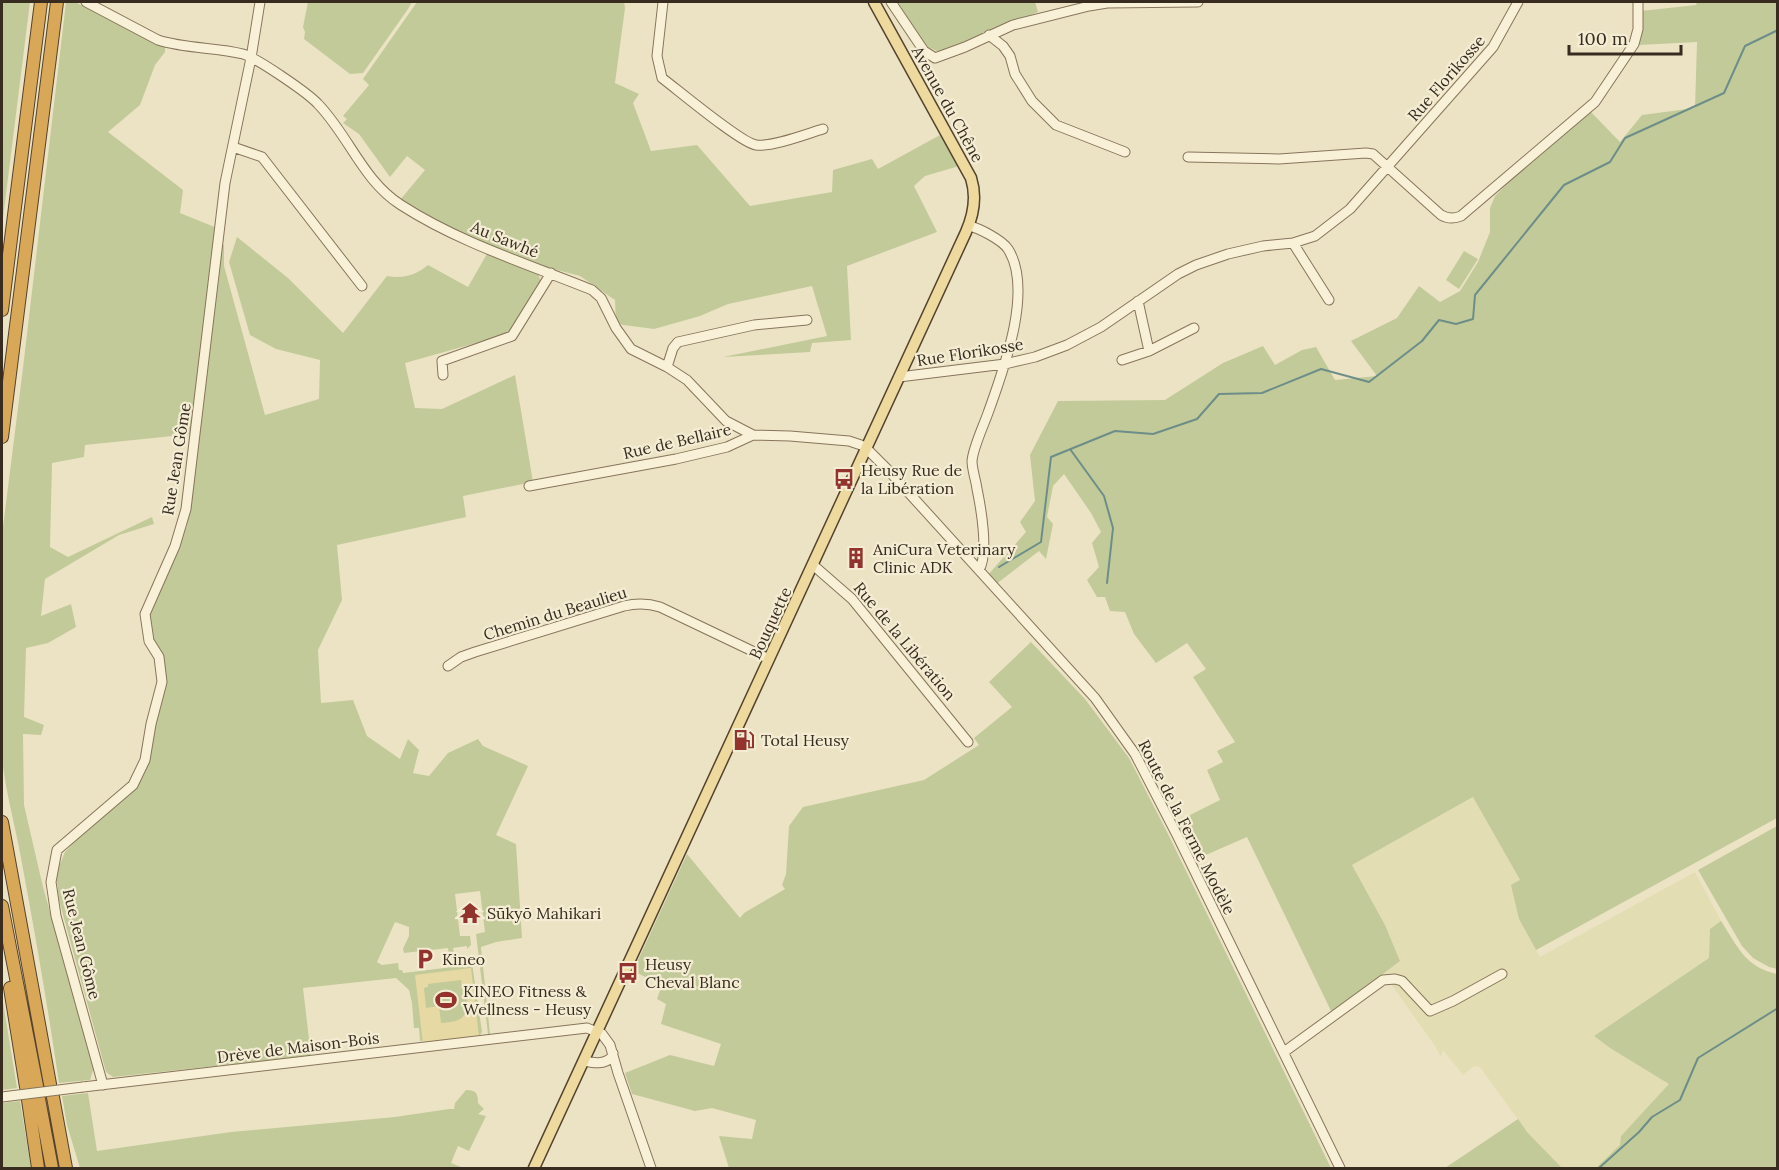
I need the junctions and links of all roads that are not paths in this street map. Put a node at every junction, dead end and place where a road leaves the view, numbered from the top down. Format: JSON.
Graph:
{"nodes":[{"id":1,"x":40,"y":2,"type":"edge"},
{"id":2,"x":57,"y":2,"type":"edge"},
{"id":3,"x":86,"y":2,"type":"edge"},
{"id":4,"x":260,"y":2,"type":"edge"},
{"id":5,"x":663,"y":2,"type":"edge"},
{"id":6,"x":874,"y":2,"type":"edge"},
{"id":7,"x":891,"y":2,"type":"edge"},
{"id":8,"x":1198,"y":2,"type":"edge"},
{"id":9,"x":1518,"y":2,"type":"edge"},
{"id":10,"x":1638,"y":2,"type":"edge"},
{"id":11,"x":989,"y":35,"type":"junction"},
{"id":12,"x":251,"y":58,"type":"junction"},
{"id":13,"x":823,"y":129,"type":"dead end"},
{"id":14,"x":232,"y":147,"type":"junction"},
{"id":15,"x":1125,"y":152,"type":"dead end"},
{"id":16,"x":1188,"y":157,"type":"dead end"},
{"id":17,"x":1388,"y":168,"type":"junction"},
{"id":18,"x":969,"y":226,"type":"junction"},
{"id":19,"x":1293,"y":243,"type":"junction"},
{"id":20,"x":551,"y":273,"type":"junction"},
{"id":21,"x":362,"y":286,"type":"dead end"},
{"id":22,"x":1329,"y":300,"type":"dead end"},
{"id":23,"x":1138,"y":301,"type":"junction"},
{"id":24,"x":2,"y":310,"type":"edge"},
{"id":25,"x":807,"y":320,"type":"dead end"},
{"id":26,"x":1194,"y":328,"type":"dead end"},
{"id":27,"x":1149,"y":351,"type":"junction"},
{"id":28,"x":1122,"y":360,"type":"dead end"},
{"id":29,"x":1005,"y":364,"type":"junction"},
{"id":30,"x":667,"y":367,"type":"junction"},
{"id":31,"x":443,"y":375,"type":"dead end"},
{"id":32,"x":899,"y":377,"type":"junction"},
{"id":33,"x":753,"y":435,"type":"junction"},
{"id":34,"x":2,"y":437,"type":"edge"},
{"id":35,"x":866,"y":448,"type":"junction"},
{"id":36,"x":529,"y":486,"type":"dead end"},
{"id":37,"x":813,"y":565,"type":"junction"},
{"id":38,"x":979,"y":570,"type":"junction"},
{"id":39,"x":769,"y":659,"type":"junction"},
{"id":40,"x":448,"y":666,"type":"dead end"},
{"id":41,"x":968,"y":742,"type":"dead end"},
{"id":42,"x":2,"y":822,"type":"edge"},
{"id":43,"x":2,"y":906,"type":"edge"},
{"id":44,"x":2,"y":936,"type":"edge"},
{"id":45,"x":1502,"y":974,"type":"dead end"},
{"id":46,"x":598,"y":1032,"type":"junction"},
{"id":47,"x":613,"y":1053,"type":"junction"},
{"id":48,"x":1284,"y":1053,"type":"junction"},
{"id":49,"x":584,"y":1060,"type":"junction"},
{"id":50,"x":605,"y":1062,"type":"junction"},
{"id":51,"x":618,"y":1073,"type":"junction"},
{"id":52,"x":103,"y":1084,"type":"junction"},
{"id":53,"x":32,"y":1093,"type":"junction"},
{"id":54,"x":2,"y":1097,"type":"edge"},
{"id":55,"x":38,"y":1165,"type":"edge"},
{"id":56,"x":52,"y":1168,"type":"edge"},
{"id":57,"x":68,"y":1168,"type":"edge"},
{"id":58,"x":534,"y":1168,"type":"edge"},
{"id":59,"x":651,"y":1168,"type":"edge"},
{"id":60,"x":1340,"y":1168,"type":"edge"}],
"edges":[{"from":1,"to":24,"type":"highway"},
{"from":2,"to":34,"type":"highway"},
{"from":3,"to":12,"type":"street"},
{"from":4,"to":12,"type":"street","name":"Rue Jean Gôme"},
{"from":5,"to":13,"type":"street"},
{"from":6,"to":18,"type":"main road","name":"Avenue du Chêne"},
{"from":7,"to":11,"type":"street"},
{"from":8,"to":11,"type":"street"},
{"from":9,"to":17,"type":"street","name":"Rue Florikosse"},
{"from":10,"to":17,"type":"street"},
{"from":11,"to":15,"type":"street"},
{"from":12,"to":14,"type":"street","name":"Rue Jean Gôme"},
{"from":12,"to":20,"type":"street","name":"Au Sawhé"},
{"from":14,"to":21,"type":"street"},
{"from":14,"to":52,"type":"street","name":"Rue Jean Gôme"},
{"from":16,"to":17,"type":"street"},
{"from":17,"to":19,"type":"street","name":"Rue Florikosse"},
{"from":18,"to":29,"type":"street"},
{"from":18,"to":32,"type":"main road","name":"Bouquette"},
{"from":19,"to":22,"type":"street"},
{"from":19,"to":23,"type":"street","name":"Rue Florikosse"},
{"from":20,"to":30,"type":"street","name":"Au Sawhé"},
{"from":20,"to":31,"type":"street"},
{"from":23,"to":27,"type":"street"},
{"from":23,"to":29,"type":"street","name":"Rue Florikosse"},
{"from":25,"to":30,"type":"street"},
{"from":26,"to":27,"type":"street"},
{"from":27,"to":28,"type":"street"},
{"from":29,"to":32,"type":"street","name":"Rue Florikosse"},
{"from":29,"to":38,"type":"street"},
{"from":30,"to":33,"type":"street","name":"Au Sawhé"},
{"from":32,"to":35,"type":"main road","name":"Bouquette"},
{"from":33,"to":35,"type":"street","name":"Rue de Bellaire"},
{"from":33,"to":36,"type":"street","name":"Rue de Bellaire"},
{"from":35,"to":37,"type":"main road","name":"Bouquette"},
{"from":35,"to":38,"type":"street","name":"Route de la Ferme Modèle"},
{"from":37,"to":39,"type":"main road","name":"Bouquette"},
{"from":37,"to":41,"type":"street","name":"Rue de la Libération"},
{"from":38,"to":48,"type":"street","name":"Route de la Ferme Modèle"},
{"from":39,"to":40,"type":"street","name":"Chemin du Beaulieu"},
{"from":39,"to":46,"type":"main road","name":"Bouquette"},
{"from":42,"to":57,"type":"highway"},
{"from":43,"to":53,"type":"highway"},
{"from":44,"to":53,"type":"highway"},
{"from":45,"to":48,"type":"street"},
{"from":46,"to":47,"type":"street"},
{"from":46,"to":49,"type":"main road","name":"Bouquette"},
{"from":46,"to":52,"type":"street","name":"Drève de Maison-Bois"},
{"from":47,"to":50,"type":"street"},
{"from":47,"to":51,"type":"street"},
{"from":48,"to":60,"type":"street","name":"Route de la Ferme Modèle"},
{"from":49,"to":50,"type":"street"},
{"from":49,"to":58,"type":"main road","name":"Bouquette"},
{"from":50,"to":51,"type":"street"},
{"from":51,"to":59,"type":"street"},
{"from":52,"to":54,"type":"street","name":"Drève de Maison-Bois","bridge":true},
{"from":53,"to":55,"type":"highway"},
{"from":53,"to":56,"type":"highway"}]}
